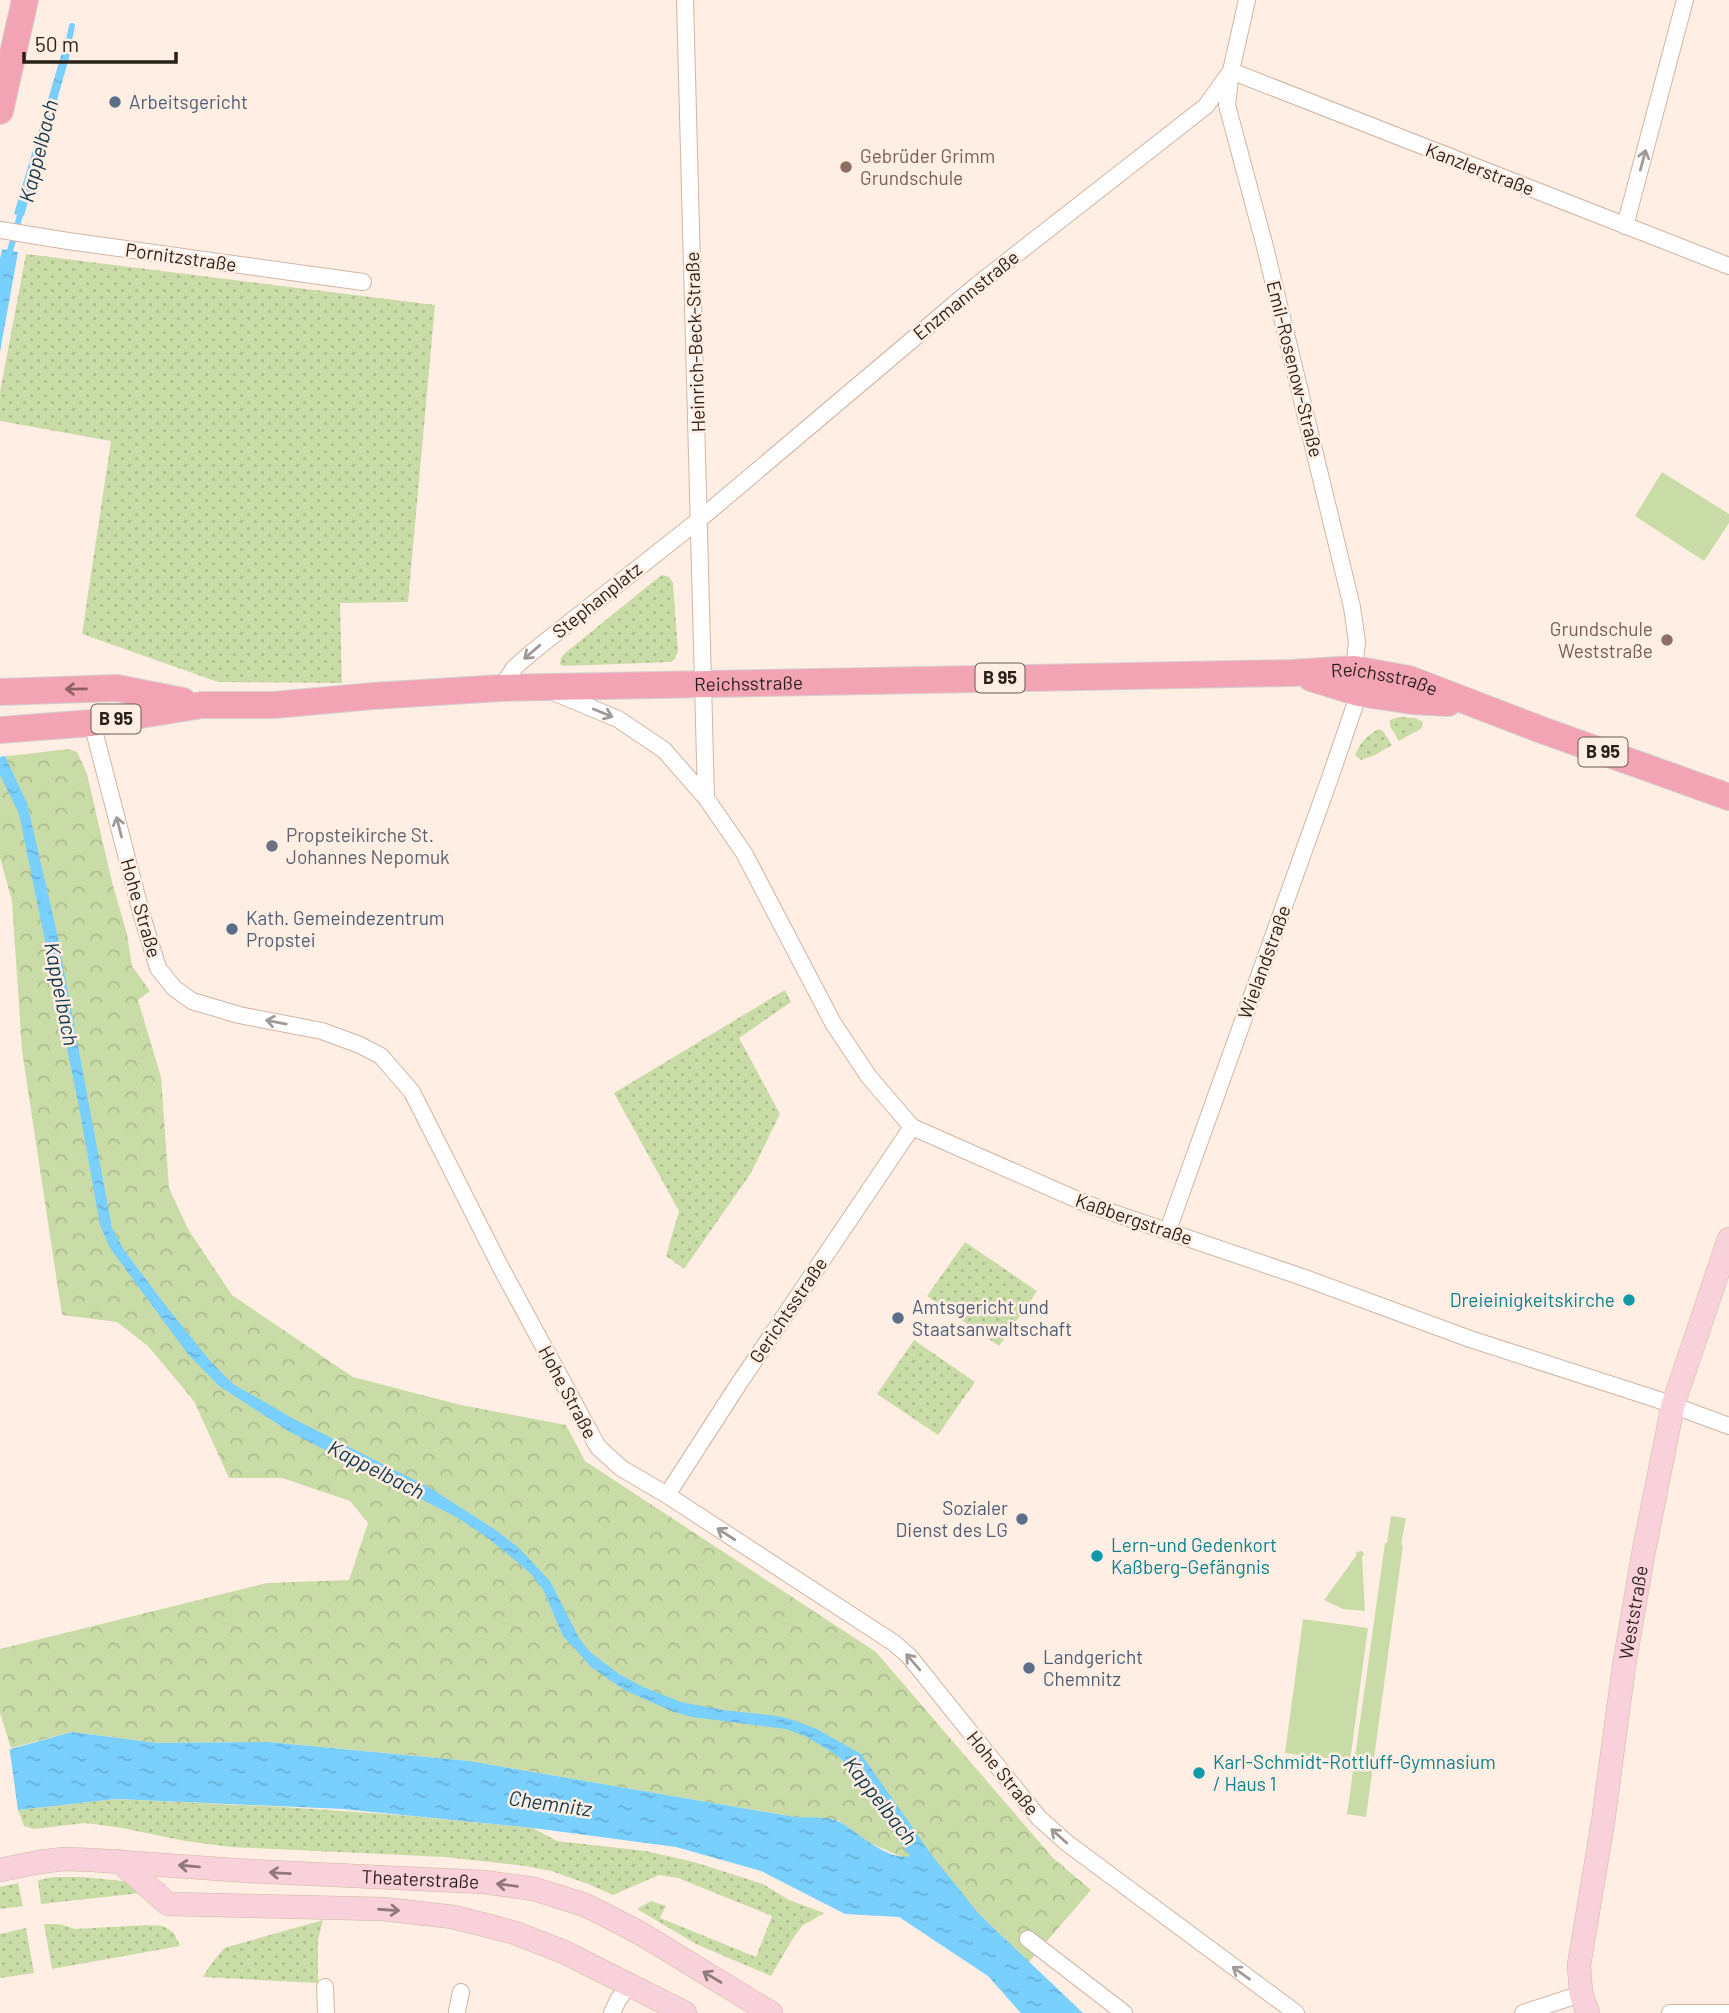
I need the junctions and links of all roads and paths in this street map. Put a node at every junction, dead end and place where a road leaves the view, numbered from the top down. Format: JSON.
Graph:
{"nodes":[{"id":1,"x":25,"y":0,"type":"edge"},
{"id":2,"x":685,"y":0,"type":"edge"},
{"id":3,"x":1247,"y":0,"type":"edge"},
{"id":4,"x":1685,"y":0,"type":"edge"},
{"id":5,"x":1231,"y":71,"type":"junction"},
{"id":6,"x":0,"y":110,"type":"edge"},
{"id":7,"x":1625,"y":226,"type":"junction"},
{"id":8,"x":0,"y":230,"type":"edge"},
{"id":9,"x":1729,"y":267,"type":"edge"},
{"id":10,"x":363,"y":282,"type":"dead end"},
{"id":11,"x":700,"y":519,"type":"junction"},
{"id":12,"x":1357,"y":681,"type":"junction"},
{"id":13,"x":703,"y":683,"type":"junction"},
{"id":14,"x":540,"y":687,"type":"junction"},
{"id":15,"x":501,"y":688,"type":"junction"},
{"id":16,"x":0,"y":692,"type":"edge"},
{"id":17,"x":202,"y":705,"type":"junction"},
{"id":18,"x":92,"y":723,"type":"junction"},
{"id":19,"x":0,"y":730,"type":"edge"},
{"id":20,"x":1729,"y":797,"type":"edge"},
{"id":21,"x":706,"y":798,"type":"junction"},
{"id":22,"x":912,"y":1127,"type":"junction"},
{"id":23,"x":1168,"y":1230,"type":"junction"},
{"id":24,"x":1729,"y":1239,"type":"edge"},
{"id":25,"x":1673,"y":1405,"type":"junction"},
{"id":26,"x":1729,"y":1426,"type":"edge"},
{"id":27,"x":667,"y":1495,"type":"junction"},
{"id":28,"x":0,"y":1857,"type":"edge"},
{"id":29,"x":119,"y":1861,"type":"junction"},
{"id":30,"x":40,"y":1862,"type":"junction"},
{"id":31,"x":0,"y":1870,"type":"edge"},
{"id":32,"x":1028,"y":1939,"type":"dead end"},
{"id":33,"x":630,"y":1984,"type":"junction"},
{"id":34,"x":325,"y":1987,"type":"dead end"},
{"id":35,"x":461,"y":1992,"type":"dead end"},
{"id":36,"x":1585,"y":2004,"type":"edge"},
{"id":37,"x":457,"y":2011,"type":"dead end"},
{"id":38,"x":326,"y":2013,"type":"edge"},
{"id":39,"x":612,"y":2013,"type":"edge"},
{"id":40,"x":685,"y":2013,"type":"edge"},
{"id":41,"x":771,"y":2013,"type":"edge"},
{"id":42,"x":1124,"y":2013,"type":"edge"},
{"id":43,"x":1296,"y":2013,"type":"edge"},
{"id":44,"x":1523,"y":2013,"type":"edge"},
{"id":45,"x":1670,"y":2013,"type":"edge"},
{"id":46,"x":1729,"y":2013,"type":"edge"}],
"edges":[{"from":1,"to":6,"type":"main road"},
{"from":2,"to":11,"type":"street","name":"Heinrich-Beck-Straße"},
{"from":3,"to":5,"type":"street","name":"Emil-Rosenow-Straße"},
{"from":7,"to":4,"type":"street","one_way":true},
{"from":5,"to":7,"type":"street","name":"Kanzlerstraße"},
{"from":5,"to":11,"type":"street","name":"Enzmannstraße"},
{"from":5,"to":12,"type":"street","name":"Emil-Rosenow-Straße"},
{"from":7,"to":9,"type":"street","name":"Kanzlerstraße"},
{"from":8,"to":10,"type":"street","name":"Pornitzstraße"},
{"from":11,"to":13,"type":"street","name":"Heinrich-Beck-Straße"},
{"from":11,"to":15,"type":"street","name":"Stephanplatz","one_way":true},
{"from":12,"to":13,"type":"main road","name":"Reichsstraße","number":"B 95"},
{"from":12,"to":20,"type":"main road","name":"Reichsstraße","number":"B 95"},
{"from":12,"to":23,"type":"street","name":"Wielandstraße"},
{"from":13,"to":14,"type":"main road","name":"Reichsstraße","number":"B 95"},
{"from":13,"to":21,"type":"street"},
{"from":14,"to":15,"type":"main road","name":"Reichsstraße","number":"B 95"},
{"from":14,"to":21,"type":"street","name":"Kaßbergstraße","one_way":true},
{"from":15,"to":17,"type":"main road","name":"Reichsstraße","number":"B 95"},
{"from":17,"to":16,"type":"main road","name":"Reichsstraße","number":"B 95","one_way":true},
{"from":17,"to":18,"type":"main road","name":"Reichsstraße","number":"B 95"},
{"from":18,"to":19,"type":"main road","name":"Reichsstraße","number":"B 95"},
{"from":27,"to":18,"type":"street","name":"Hohe Straße","one_way":true},
{"from":21,"to":22,"type":"street","name":"Kaßbergstraße"},
{"from":22,"to":23,"type":"street","name":"Kaßbergstraße"},
{"from":22,"to":27,"type":"street","name":"Gerichtsstraße"},
{"from":23,"to":25,"type":"street","name":"Kaßbergstraße"},
{"from":24,"to":25,"type":"main road","name":"Weststraße"},
{"from":25,"to":26,"type":"street","name":"Kaßbergstraße"},
{"from":25,"to":36,"type":"main road","name":"Weststraße"},
{"from":43,"to":27,"type":"street","name":"Hohe Straße","one_way":true},
{"from":28,"to":30,"type":"main road","name":"Theaterstraße"},
{"from":29,"to":30,"type":"main road","name":"Theaterstraße"},
{"from":29,"to":33,"type":"main road","name":"Theaterstraße","one_way":true},
{"from":41,"to":29,"type":"main road","name":"Theaterstraße","one_way":true},
{"from":30,"to":31,"type":"main road","name":"Theaterstraße"},
{"from":32,"to":42,"type":"street"},
{"from":33,"to":39,"type":"street"},
{"from":33,"to":40,"type":"main road","name":"Theaterstraße"},
{"from":34,"to":38,"type":"street"},
{"from":35,"to":37,"type":"street"},
{"from":36,"to":44,"type":"street"},
{"from":45,"to":46,"type":"street"}]}
